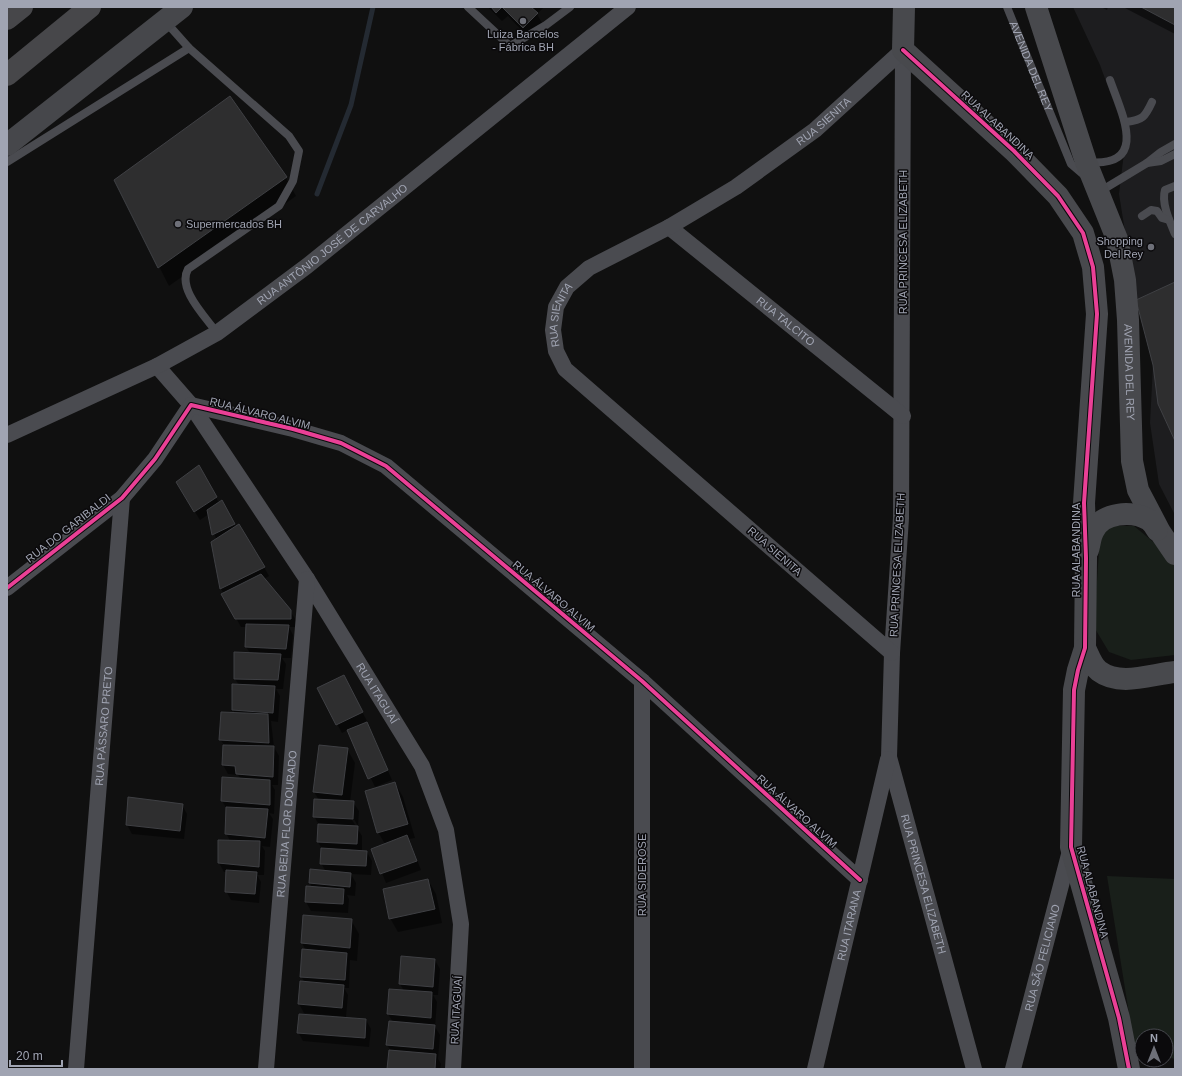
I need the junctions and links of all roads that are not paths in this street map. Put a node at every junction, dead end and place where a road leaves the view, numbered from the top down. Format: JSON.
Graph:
{"nodes":[{"id":1,"x":22,"y":7,"type":"edge"},
{"id":2,"x":90,"y":7,"type":"edge"},
{"id":3,"x":182,"y":7,"type":"edge"},
{"id":4,"x":468,"y":7,"type":"edge"},
{"id":5,"x":570,"y":7,"type":"edge"},
{"id":6,"x":628,"y":7,"type":"edge"},
{"id":7,"x":904,"y":7,"type":"edge"},
{"id":8,"x":1007,"y":7,"type":"edge"},
{"id":9,"x":1036,"y":7,"type":"edge"},
{"id":10,"x":7,"y":19,"type":"edge"},
{"id":11,"x":165,"y":20,"type":"junction"},
{"id":12,"x":189,"y":48,"type":"junction"},
{"id":13,"x":903,"y":50,"type":"junction"},
{"id":14,"x":7,"y":75,"type":"edge"},
{"id":15,"x":1110,"y":80,"type":"dead end"},
{"id":16,"x":1152,"y":102,"type":"dead end"},
{"id":17,"x":1126,"y":122,"type":"junction"},
{"id":18,"x":1175,"y":144,"type":"edge"},
{"id":19,"x":7,"y":146,"type":"edge"},
{"id":20,"x":1175,"y":154,"type":"edge"},
{"id":21,"x":7,"y":162,"type":"edge"},
{"id":22,"x":1086,"y":162,"type":"junction"},
{"id":23,"x":1147,"y":163,"type":"junction"},
{"id":24,"x":1175,"y":186,"type":"edge"},
{"id":25,"x":1097,"y":188,"type":"junction"},
{"id":26,"x":1142,"y":216,"type":"dead end"},
{"id":27,"x":1169,"y":220,"type":"junction"},
{"id":28,"x":669,"y":227,"type":"junction"},
{"id":29,"x":1175,"y":234,"type":"edge"},
{"id":30,"x":217,"y":333,"type":"junction"},
{"id":31,"x":157,"y":366,"type":"junction"},
{"id":32,"x":191,"y":405,"type":"junction"},
{"id":33,"x":903,"y":416,"type":"junction"},
{"id":34,"x":7,"y":435,"type":"edge"},
{"id":35,"x":122,"y":498,"type":"junction"},
{"id":36,"x":1160,"y":532,"type":"junction"},
{"id":37,"x":1175,"y":554,"type":"edge"},
{"id":38,"x":1086,"y":558,"type":"junction"},
{"id":39,"x":307,"y":580,"type":"junction"},
{"id":40,"x":7,"y":588,"type":"edge"},
{"id":41,"x":1085,"y":648,"type":"junction"},
{"id":42,"x":892,"y":652,"type":"junction"},
{"id":43,"x":1175,"y":672,"type":"edge"},
{"id":44,"x":642,"y":681,"type":"junction"},
{"id":45,"x":889,"y":757,"type":"junction"},
{"id":46,"x":1071,"y":847,"type":"junction"},
{"id":47,"x":860,"y":880,"type":"junction"},
{"id":48,"x":76,"y":1069,"type":"edge"},
{"id":49,"x":266,"y":1069,"type":"edge"},
{"id":50,"x":453,"y":1069,"type":"edge"},
{"id":51,"x":642,"y":1069,"type":"edge"},
{"id":52,"x":815,"y":1069,"type":"edge"},
{"id":53,"x":974,"y":1069,"type":"edge"},
{"id":54,"x":1013,"y":1069,"type":"edge"},
{"id":55,"x":1129,"y":1069,"type":"edge"}],
"edges":[{"from":1,"to":10,"type":"highway"},
{"from":2,"to":14,"type":"highway"},
{"from":3,"to":11,"type":"main road"},
{"from":4,"to":5,"type":"lane"},
{"from":6,"to":30,"type":"street","name":"RUA ANTÔNIO JOSÉ DE CARVALHO"},
{"from":7,"to":13,"type":"street"},
{"from":8,"to":25,"type":"lane","name":"AVENIDA DEL REY"},
{"from":9,"to":22,"type":"street","name":"AVENIDA DEL REY"},
{"from":11,"to":12,"type":"lane"},
{"from":11,"to":19,"type":"main road"},
{"from":12,"to":21,"type":"lane"},
{"from":12,"to":30,"type":"lane"},
{"from":13,"to":28,"type":"street","name":"RUA SIENITA"},
{"from":13,"to":33,"type":"street","name":"RUA PRINCESA ELIZABETH"},
{"from":13,"to":38,"type":"street","name":"RUA ALABANDINA"},
{"from":15,"to":17,"type":"lane"},
{"from":16,"to":17,"type":"lane"},
{"from":17,"to":22,"type":"lane"},
{"from":18,"to":23,"type":"lane"},
{"from":20,"to":23,"type":"lane"},
{"from":22,"to":25,"type":"street","name":"AVENIDA DEL REY"},
{"from":23,"to":25,"type":"lane"},
{"from":24,"to":27,"type":"lane"},
{"from":25,"to":36,"type":"street","name":"AVENIDA DEL REY"},
{"from":26,"to":27,"type":"lane"},
{"from":27,"to":29,"type":"lane"},
{"from":28,"to":33,"type":"street","name":"RUA TALCITO"},
{"from":28,"to":42,"type":"street","name":"RUA SIENITA"},
{"from":30,"to":31,"type":"street","name":"RUA ANTÔNIO JOSÉ DE CARVALHO"},
{"from":31,"to":32,"type":"street","name":"RUA ITAGUAÍ"},
{"from":31,"to":34,"type":"street","name":"RUA ANTÔNIO JOSÉ DE CARVALHO"},
{"from":32,"to":35,"type":"street"},
{"from":32,"to":39,"type":"street","name":"RUA ITAGUAÍ"},
{"from":32,"to":44,"type":"street","name":"RUA ÁLVARO ALVIM"},
{"from":33,"to":42,"type":"street","name":"RUA PRINCESA ELIZABETH"},
{"from":35,"to":40,"type":"street","name":"RUA DO GARIBALDI"},
{"from":35,"to":48,"type":"street","name":"RUA PÁSSARO PRETO"},
{"from":36,"to":37,"type":"street","name":"AVENIDA DEL REY"},
{"from":36,"to":38,"type":"street"},
{"from":38,"to":41,"type":"street","name":"RUA ALABANDINA"},
{"from":39,"to":49,"type":"street","name":"RUA BEIJA FLOR DOURADO"},
{"from":39,"to":50,"type":"street","name":"RUA ITAGUAÍ"},
{"from":41,"to":43,"type":"street"},
{"from":41,"to":46,"type":"street","name":"RUA ALABANDINA"},
{"from":42,"to":45,"type":"street","name":"RUA PRINCESA ELIZABETH"},
{"from":44,"to":47,"type":"street","name":"RUA ÁLVARO ALVIM"},
{"from":44,"to":51,"type":"street","name":"RUA SIDEROSE"},
{"from":45,"to":47,"type":"street","name":"RUA ITARANA"},
{"from":45,"to":53,"type":"street","name":"RUA PRINCESA ELIZABETH"},
{"from":46,"to":54,"type":"street","name":"RUA SÃO FELICIANO"},
{"from":46,"to":55,"type":"street","name":"RUA ALABANDINA"},
{"from":47,"to":52,"type":"street","name":"RUA ITARANA"}]}
